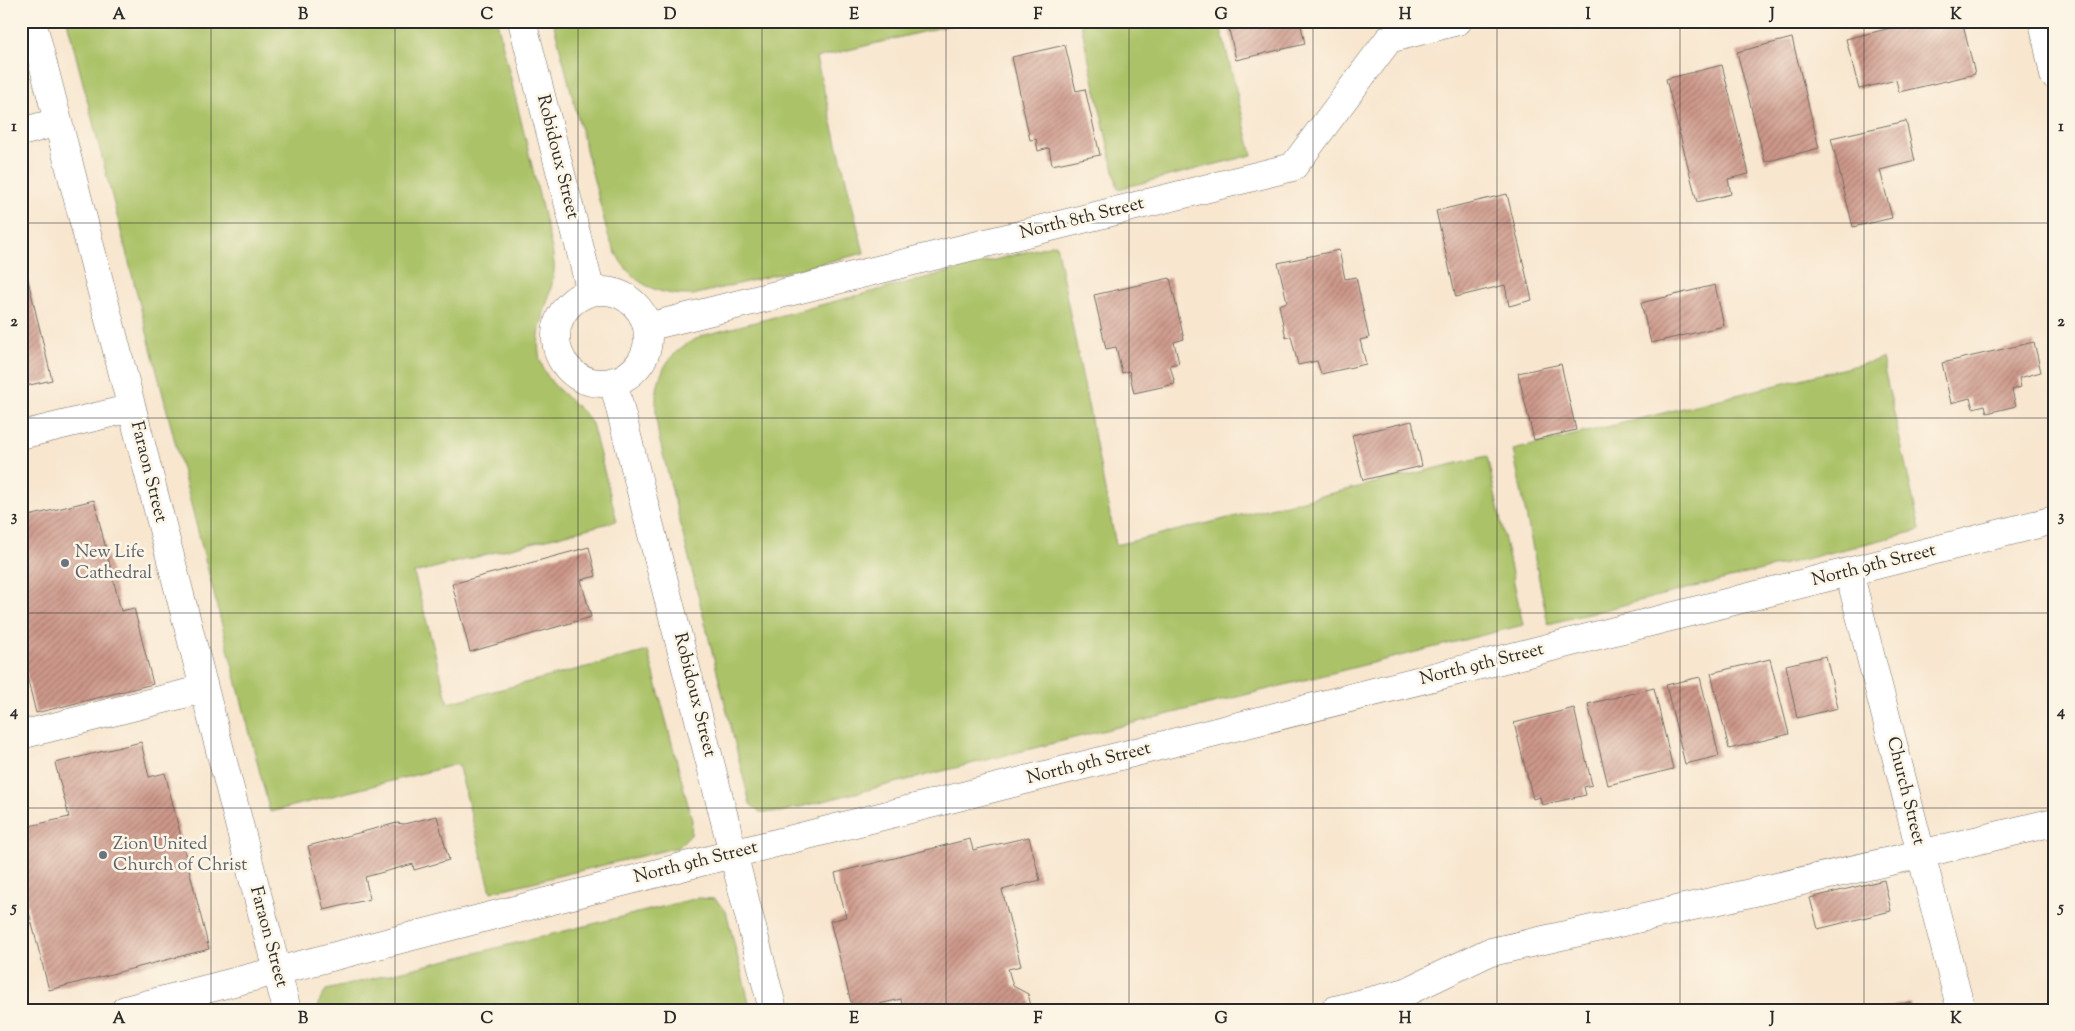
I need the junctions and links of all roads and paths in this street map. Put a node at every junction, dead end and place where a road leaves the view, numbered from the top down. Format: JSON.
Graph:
{"nodes":[{"id":1,"x":32,"y":21,"type":"edge"},
{"id":2,"x":522,"y":21,"type":"edge"},
{"id":3,"x":1458,"y":21,"type":"edge"},
{"id":4,"x":2043,"y":21,"type":"edge"},
{"id":5,"x":2054,"y":75,"type":"edge"},
{"id":6,"x":58,"y":122,"type":"junction"},
{"id":7,"x":21,"y":132,"type":"edge"},
{"id":8,"x":591,"y":292,"type":"junction"},
{"id":9,"x":647,"y":327,"type":"junction"},
{"id":10,"x":613,"y":380,"type":"junction"},
{"id":11,"x":132,"y":408,"type":"junction"},
{"id":12,"x":21,"y":435,"type":"edge"},
{"id":13,"x":2054,"y":520,"type":"edge"},
{"id":14,"x":1849,"y":572,"type":"junction"},
{"id":15,"x":204,"y":689,"type":"junction"},
{"id":16,"x":21,"y":735,"type":"edge"},
{"id":17,"x":2054,"y":822,"type":"edge"},
{"id":18,"x":734,"y":854,"type":"junction"},
{"id":19,"x":1921,"y":854,"type":"junction"},
{"id":20,"x":276,"y":970,"type":"junction"},
{"id":21,"x":125,"y":1010,"type":"edge"},
{"id":22,"x":287,"y":1010,"type":"edge"},
{"id":23,"x":773,"y":1010,"type":"edge"},
{"id":24,"x":1335,"y":1010,"type":"edge"},
{"id":25,"x":1961,"y":1010,"type":"edge"}],
"edges":[{"from":1,"to":6,"type":"street","name":"Faraon Street"},
{"from":2,"to":8,"type":"street","name":"Robidoux Street"},
{"from":3,"to":9,"type":"street","name":"North 8th Street"},
{"from":4,"to":5,"type":"street"},
{"from":6,"to":7,"type":"street"},
{"from":6,"to":11,"type":"street","name":"Faraon Street"},
{"from":8,"to":9,"type":"street"},
{"from":8,"to":10,"type":"street"},
{"from":9,"to":10,"type":"street"},
{"from":10,"to":18,"type":"street","name":"Robidoux Street"},
{"from":11,"to":12,"type":"street"},
{"from":11,"to":15,"type":"street","name":"Faraon Street"},
{"from":13,"to":14,"type":"street","name":"North 9th Street"},
{"from":14,"to":18,"type":"street","name":"North 9th Street"},
{"from":14,"to":19,"type":"street","name":"Church Street"},
{"from":15,"to":16,"type":"street"},
{"from":15,"to":20,"type":"street","name":"Faraon Street"},
{"from":17,"to":19,"type":"street"},
{"from":18,"to":20,"type":"street","name":"North 9th Street"},
{"from":18,"to":23,"type":"street","name":"Robidoux Street"},
{"from":19,"to":24,"type":"street"},
{"from":19,"to":25,"type":"street","name":"Church Street"},
{"from":20,"to":21,"type":"street","name":"North 9th Street"},
{"from":20,"to":22,"type":"street","name":"Faraon Street"}]}
